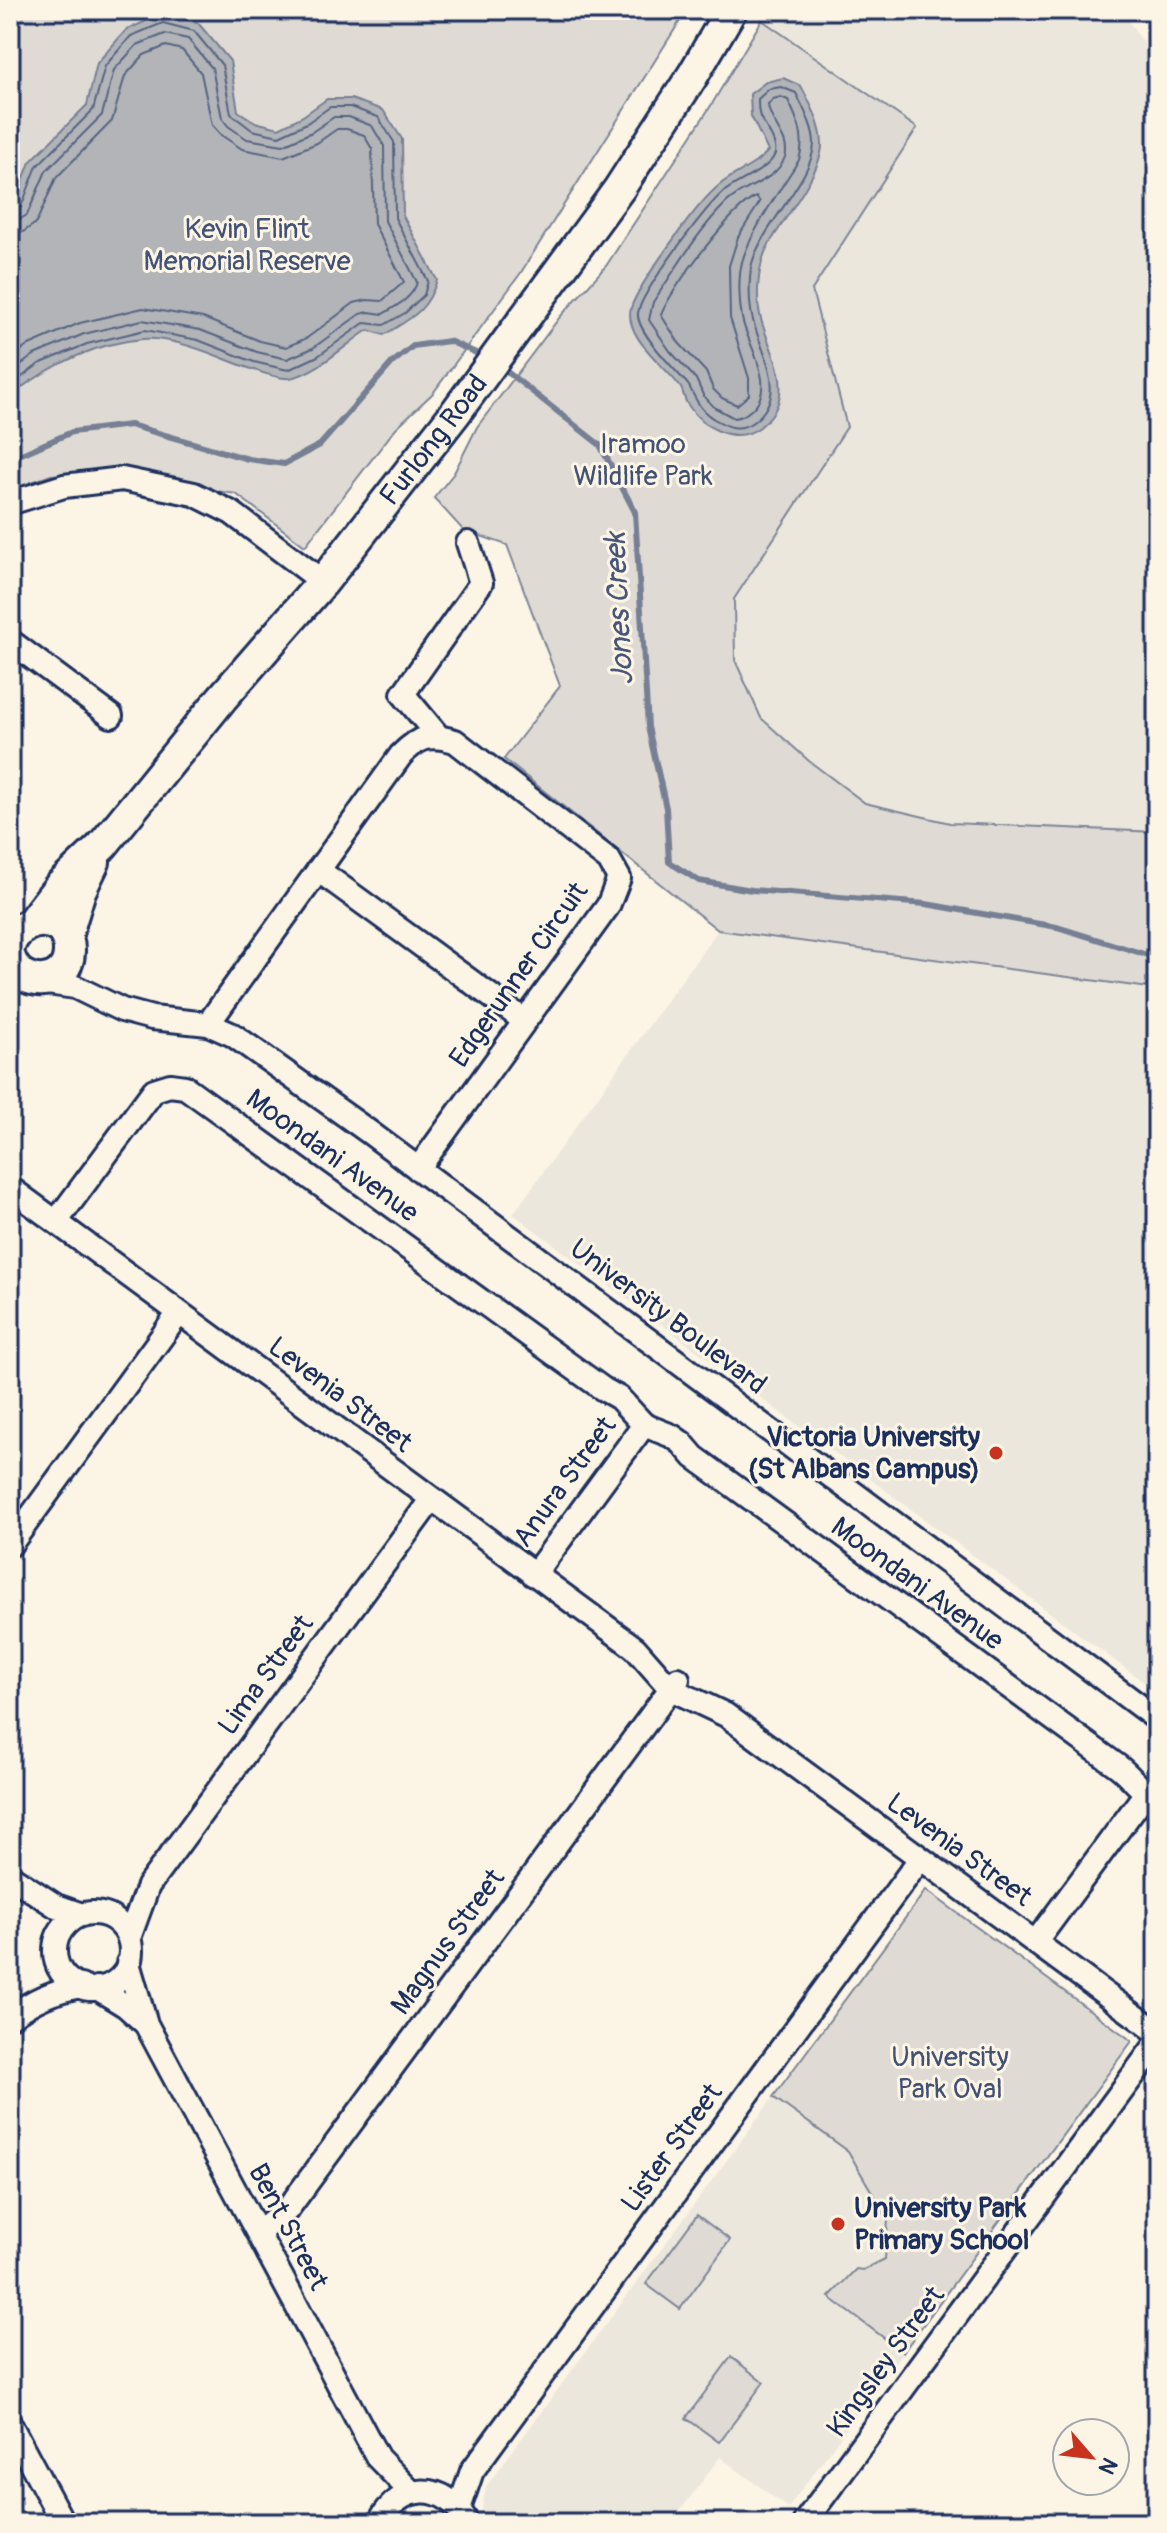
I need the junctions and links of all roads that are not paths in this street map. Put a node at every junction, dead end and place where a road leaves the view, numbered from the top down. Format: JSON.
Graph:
{"nodes":[{"id":1,"x":731,"y":10,"type":"edge"},
{"id":2,"x":10,"y":503,"type":"edge"},
{"id":3,"x":468,"y":543,"type":"dead end"},
{"id":4,"x":323,"y":582,"type":"junction"},
{"id":5,"x":10,"y":641,"type":"edge"},
{"id":6,"x":111,"y":716,"type":"dead end"},
{"id":7,"x":438,"y":736,"type":"junction"},
{"id":8,"x":102,"y":846,"type":"junction"},
{"id":9,"x":318,"y":870,"type":"junction"},
{"id":10,"x":32,"y":922,"type":"junction"},
{"id":11,"x":10,"y":944,"type":"edge"},
{"id":12,"x":68,"y":945,"type":"junction"},
{"id":13,"x":10,"y":958,"type":"edge"},
{"id":14,"x":28,"y":987,"type":"edge"},
{"id":15,"x":122,"y":1010,"type":"junction"},
{"id":16,"x":525,"y":1021,"type":"junction"},
{"id":17,"x":208,"y":1024,"type":"junction"},
{"id":18,"x":418,"y":1169,"type":"junction"},
{"id":19,"x":10,"y":1188,"type":"edge"},
{"id":20,"x":56,"y":1222,"type":"junction"},
{"id":21,"x":179,"y":1313,"type":"junction"},
{"id":22,"x":640,"y":1431,"type":"junction"},
{"id":23,"x":431,"y":1500,"type":"junction"},
{"id":24,"x":10,"y":1545,"type":"edge"},
{"id":25,"x":534,"y":1575,"type":"junction"},
{"id":26,"x":674,"y":1684,"type":"junction"},
{"id":27,"x":1157,"y":1719,"type":"edge"},
{"id":28,"x":1149,"y":1803,"type":"edge"},
{"id":29,"x":920,"y":1859,"type":"junction"},
{"id":30,"x":10,"y":1876,"type":"edge"},
{"id":31,"x":148,"y":1886,"type":"junction"},
{"id":32,"x":30,"y":1891,"type":"junction"},
{"id":33,"x":90,"y":1914,"type":"junction"},
{"id":34,"x":129,"y":1938,"type":"junction"},
{"id":35,"x":1035,"y":1943,"type":"junction"},
{"id":36,"x":57,"y":1945,"type":"junction"},
{"id":37,"x":128,"y":1963,"type":"junction"},
{"id":38,"x":89,"y":1987,"type":"junction"},
{"id":39,"x":29,"y":2003,"type":"junction"},
{"id":40,"x":10,"y":2017,"type":"edge"},
{"id":41,"x":146,"y":2024,"type":"junction"},
{"id":42,"x":1157,"y":2032,"type":"edge"},
{"id":43,"x":1157,"y":2043,"type":"edge"},
{"id":44,"x":258,"y":2233,"type":"junction"},
{"id":45,"x":10,"y":2424,"type":"edge"},
{"id":46,"x":378,"y":2458,"type":"junction"},
{"id":47,"x":472,"y":2471,"type":"junction"},
{"id":48,"x":412,"y":2493,"type":"junction"},
{"id":49,"x":439,"y":2494,"type":"junction"},
{"id":50,"x":383,"y":2516,"type":"edge"},
{"id":51,"x":463,"y":2516,"type":"edge"},
{"id":52,"x":63,"y":2523,"type":"edge"},
{"id":53,"x":804,"y":2523,"type":"edge"}],
"edges":[{"from":1,"to":4,"type":"main road","name":"Furlong Road"},
{"from":2,"to":4,"type":"street"},
{"from":3,"to":7,"type":"street"},
{"from":4,"to":8,"type":"main road","name":"Furlong Road"},
{"from":5,"to":6,"type":"street"},
{"from":7,"to":9,"type":"street"},
{"from":7,"to":16,"type":"street","name":"Edgerunner Circuit"},
{"from":8,"to":10,"type":"main road","name":"Furlong Road"},
{"from":8,"to":12,"type":"main road","name":"Furlong Road"},
{"from":9,"to":16,"type":"street"},
{"from":9,"to":17,"type":"street"},
{"from":10,"to":11,"type":"main road","name":"Furlong Road"},
{"from":10,"to":12,"type":"main road"},
{"from":12,"to":14,"type":"main road"},
{"from":12,"to":15,"type":"street","name":"University Boulevard"},
{"from":13,"to":14,"type":"main road"},
{"from":14,"to":15,"type":"street","name":"University Boulevard"},
{"from":15,"to":17,"type":"street","name":"University Boulevard"},
{"from":16,"to":18,"type":"street","name":"Edgerunner Circuit"},
{"from":17,"to":18,"type":"street","name":"University Boulevard"},
{"from":18,"to":27,"type":"street","name":"University Boulevard"},
{"from":19,"to":20,"type":"street","name":"Levenia Street"},
{"from":20,"to":21,"type":"street","name":"Levenia Street"},
{"from":20,"to":22,"type":"street","name":"Moondani Avenue"},
{"from":21,"to":23,"type":"street","name":"Levenia Street"},
{"from":21,"to":24,"type":"street"},
{"from":22,"to":25,"type":"street","name":"Anura Street"},
{"from":22,"to":28,"type":"street","name":"Moondani Avenue"},
{"from":23,"to":25,"type":"street","name":"Levenia Street"},
{"from":23,"to":31,"type":"street","name":"Lima Street"},
{"from":25,"to":26,"type":"street","name":"Levenia Street"},
{"from":26,"to":29,"type":"street","name":"Levenia Street"},
{"from":26,"to":44,"type":"street","name":"Magnus Street"},
{"from":28,"to":35,"type":"street"},
{"from":29,"to":35,"type":"street","name":"Levenia Street"},
{"from":29,"to":47,"type":"street","name":"Lister Street"},
{"from":30,"to":32,"type":"street"},
{"from":31,"to":33,"type":"street","name":"Lima Street"},
{"from":31,"to":34,"type":"street","name":"Lima Street"},
{"from":32,"to":33,"type":"street"},
{"from":32,"to":36,"type":"street"},
{"from":33,"to":34,"type":"street"},
{"from":33,"to":36,"type":"street"},
{"from":34,"to":37,"type":"street"},
{"from":35,"to":42,"type":"street","name":"Levenia Street"},
{"from":36,"to":38,"type":"street"},
{"from":36,"to":39,"type":"street"},
{"from":37,"to":38,"type":"street"},
{"from":37,"to":41,"type":"street","name":"Bent Street"},
{"from":38,"to":39,"type":"street"},
{"from":38,"to":41,"type":"street","name":"Bent Street"},
{"from":39,"to":40,"type":"street"},
{"from":41,"to":44,"type":"street","name":"Bent Street"},
{"from":43,"to":53,"type":"street","name":"Kingsley Street"},
{"from":44,"to":46,"type":"street","name":"Bent Street"},
{"from":45,"to":52,"type":"street"},
{"from":46,"to":48,"type":"street","name":"Bent Street"},
{"from":46,"to":50,"type":"street","name":"Bent Street"},
{"from":47,"to":49,"type":"street","name":"Lister Street"},
{"from":47,"to":51,"type":"street","name":"Lister Street"},
{"from":48,"to":49,"type":"street"},
{"from":48,"to":50,"type":"street"},
{"from":49,"to":51,"type":"street"}]}
